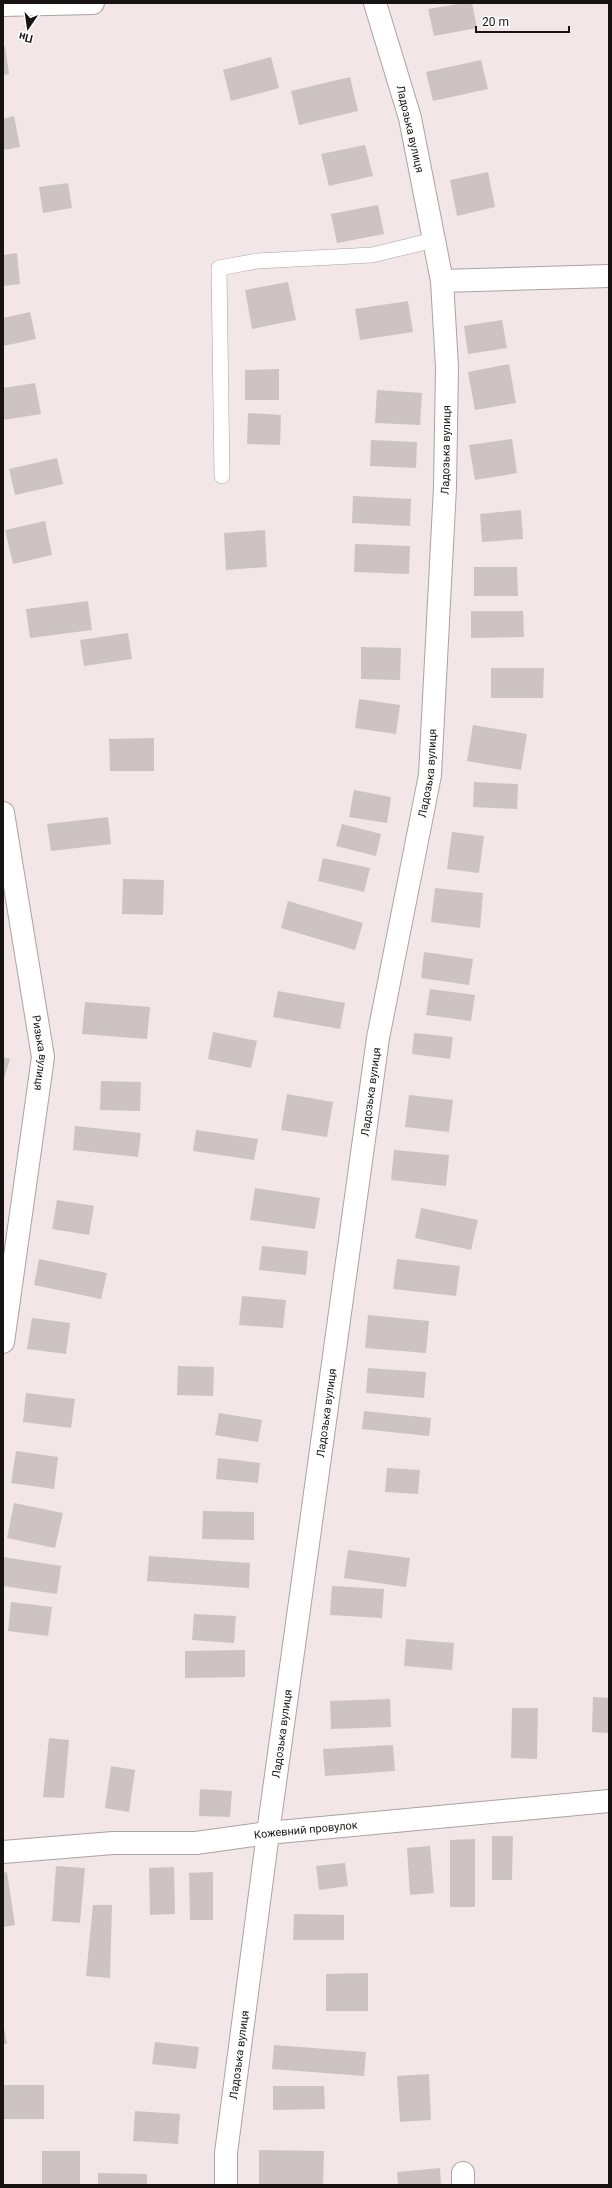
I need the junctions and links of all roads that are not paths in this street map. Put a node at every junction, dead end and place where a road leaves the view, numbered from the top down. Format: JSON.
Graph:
{"nodes":[{"id":1,"x":93,"y":3,"type":"edge"},
{"id":2,"x":375,"y":3,"type":"edge"},
{"id":3,"x":3,"y":5,"type":"edge"},
{"id":4,"x":434,"y":240,"type":"junction"},
{"id":5,"x":609,"y":276,"type":"edge"},
{"id":6,"x":442,"y":281,"type":"junction"},
{"id":7,"x":222,"y":476,"type":"dead end"},
{"id":8,"x":3,"y":813,"type":"edge"},
{"id":9,"x":3,"y":1342,"type":"edge"},
{"id":10,"x":609,"y":1800,"type":"edge"},
{"id":11,"x":268,"y":1833,"type":"junction"},
{"id":12,"x":3,"y":1852,"type":"edge"},
{"id":13,"x":226,"y":2185,"type":"edge"}],
"edges":[{"from":1,"to":3,"type":"street"},
{"from":2,"to":4,"type":"street","name":"Ладозька вулиця"},
{"from":4,"to":6,"type":"street","name":"Ладозька вулиця"},
{"from":4,"to":7,"type":"lane"},
{"from":5,"to":6,"type":"street"},
{"from":6,"to":11,"type":"street","name":"Ладозька вулиця"},
{"from":8,"to":9,"type":"street","name":"Ризька вулиця"},
{"from":10,"to":11,"type":"street","name":"Кожевний провулок"},
{"from":11,"to":12,"type":"street","name":"Кожевний провулок"},
{"from":11,"to":13,"type":"street","name":"Ладозька вулиця"}]}
